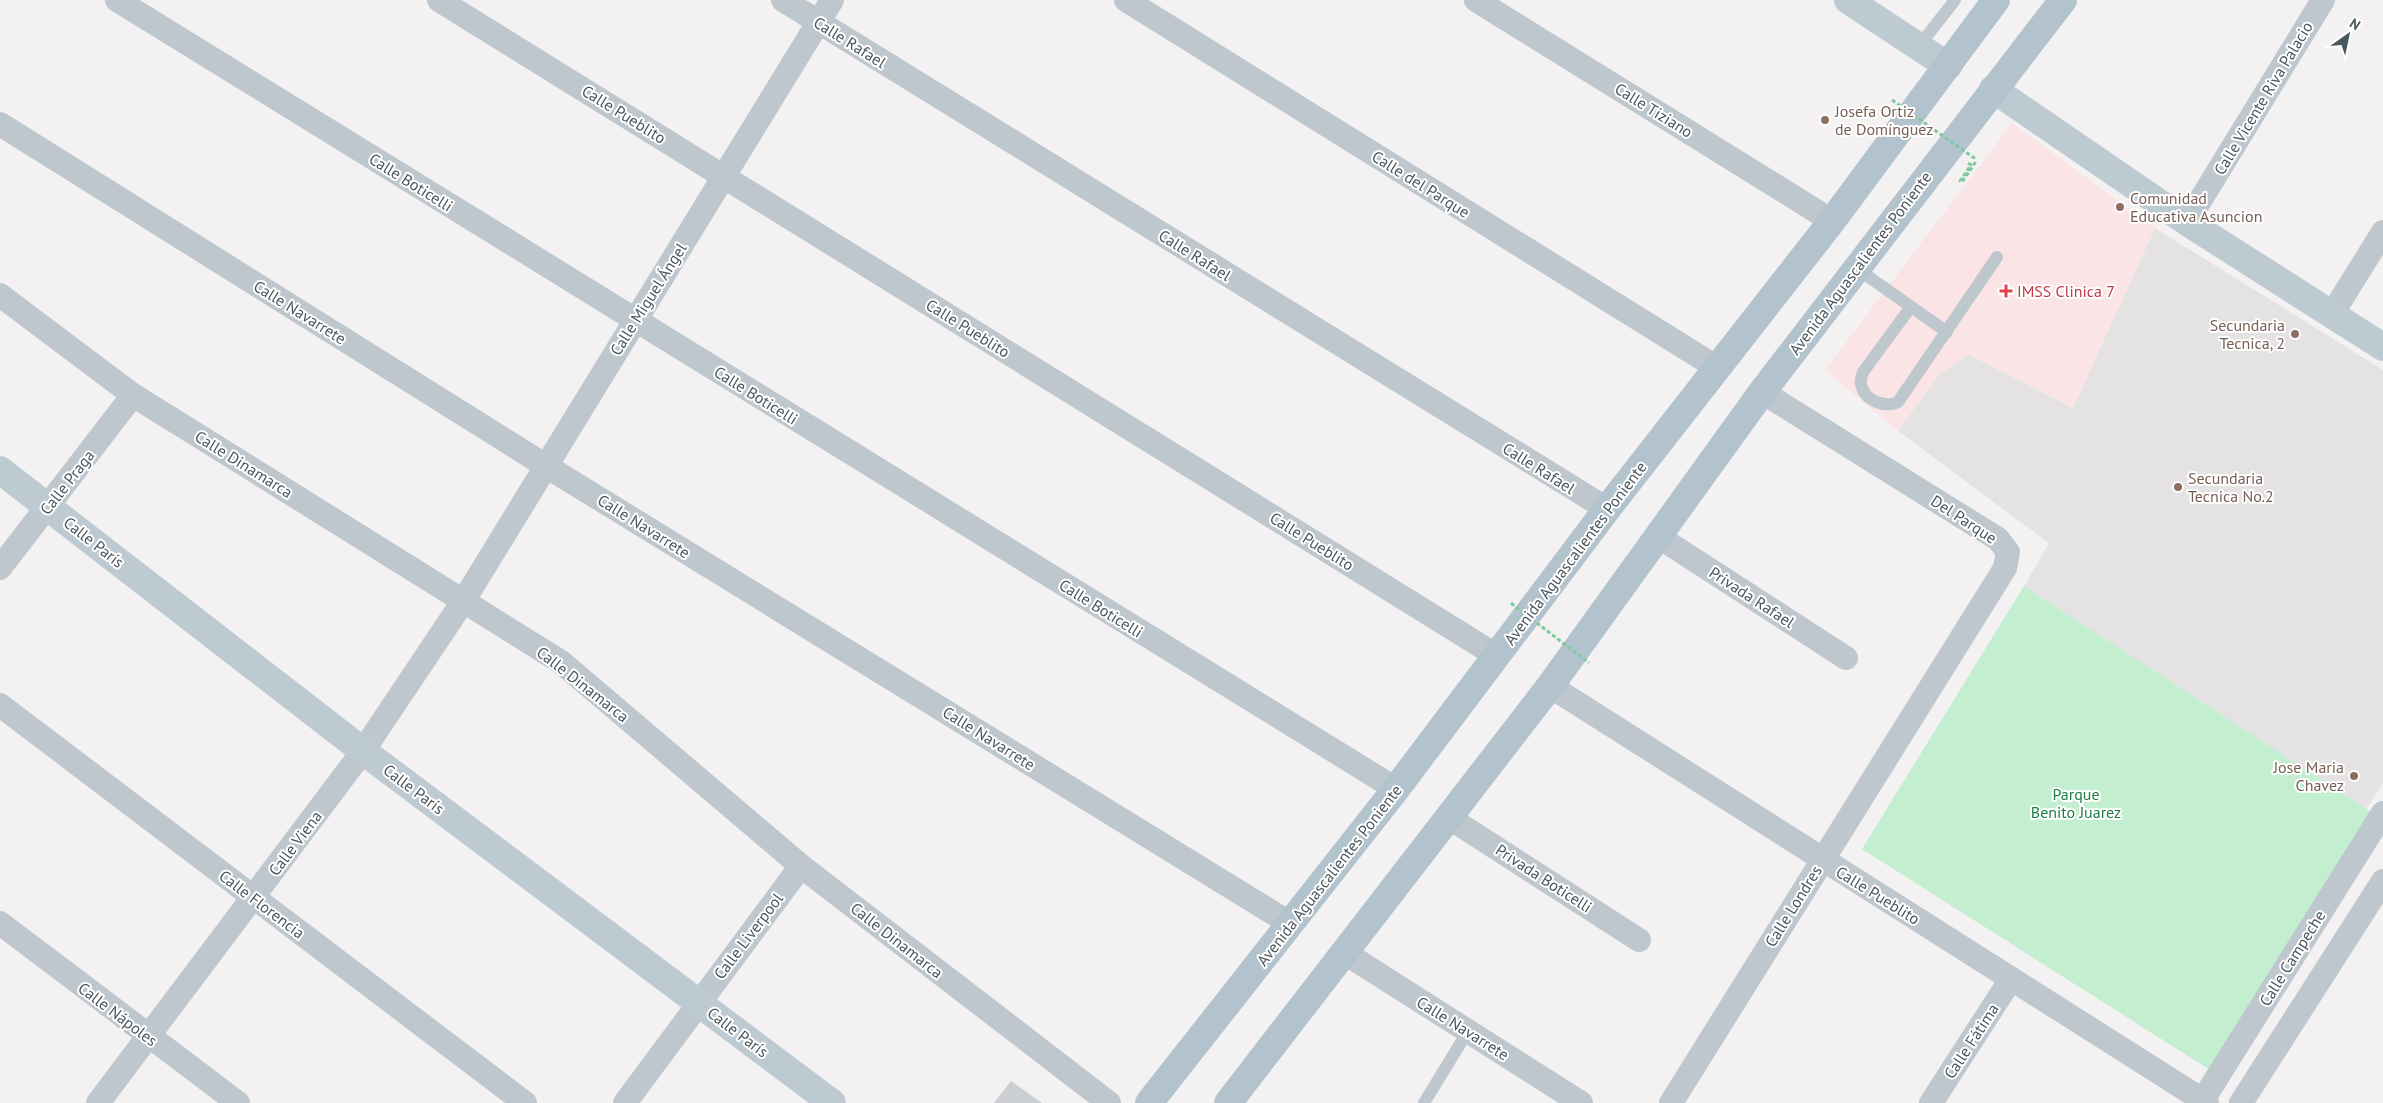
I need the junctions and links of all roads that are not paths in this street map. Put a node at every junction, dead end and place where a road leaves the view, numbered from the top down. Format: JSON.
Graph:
{"nodes":[{"id":1,"x":117,"y":0,"type":"edge"},
{"id":2,"x":439,"y":0,"type":"edge"},
{"id":3,"x":783,"y":0,"type":"edge"},
{"id":4,"x":832,"y":0,"type":"edge"},
{"id":5,"x":1126,"y":0,"type":"edge"},
{"id":6,"x":1476,"y":0,"type":"edge"},
{"id":7,"x":1848,"y":0,"type":"edge"},
{"id":8,"x":1955,"y":0,"type":"edge"},
{"id":9,"x":1996,"y":0,"type":"edge"},
{"id":10,"x":2063,"y":0,"type":"edge"},
{"id":11,"x":2323,"y":0,"type":"edge"},
{"id":12,"x":818,"y":22,"type":"junction"},
{"id":13,"x":1919,"y":46,"type":"junction"},
{"id":14,"x":1948,"y":66,"type":"junction"},
{"id":15,"x":1994,"y":89,"type":"junction"},
{"id":16,"x":0,"y":124,"type":"edge"},
{"id":17,"x":724,"y":176,"type":"junction"},
{"id":18,"x":1832,"y":221,"type":"junction"},
{"id":19,"x":2187,"y":222,"type":"junction"},
{"id":20,"x":2383,"y":232,"type":"edge"},
{"id":21,"x":1997,"y":257,"type":"dead end"},
{"id":22,"x":1856,"y":268,"type":"junction"},
{"id":23,"x":0,"y":295,"type":"edge"},
{"id":24,"x":1910,"y":308,"type":"junction"},
{"id":25,"x":2332,"y":314,"type":"junction"},
{"id":26,"x":634,"y":321,"type":"junction"},
{"id":27,"x":1947,"y":332,"type":"junction"},
{"id":28,"x":2383,"y":347,"type":"edge"},
{"id":29,"x":1716,"y":367,"type":"junction"},
{"id":30,"x":1762,"y":392,"type":"junction"},
{"id":31,"x":133,"y":395,"type":"junction"},
{"id":32,"x":546,"y":466,"type":"junction"},
{"id":33,"x":0,"y":470,"type":"edge"},
{"id":34,"x":48,"y":506,"type":"junction"},
{"id":35,"x":1607,"y":509,"type":"junction"},
{"id":36,"x":1659,"y":537,"type":"junction"},
{"id":37,"x":0,"y":568,"type":"edge"},
{"id":38,"x":464,"y":600,"type":"junction"},
{"id":39,"x":1497,"y":656,"type":"junction"},
{"id":40,"x":1846,"y":658,"type":"dead end"},
{"id":41,"x":1550,"y":686,"type":"junction"},
{"id":42,"x":0,"y":705,"type":"edge"},
{"id":43,"x":1917,"y":710,"type":"joint"},
{"id":44,"x":363,"y":751,"type":"junction"},
{"id":45,"x":1396,"y":789,"type":"junction"},
{"id":46,"x":2383,"y":813,"type":"edge"},
{"id":47,"x":1448,"y":817,"type":"junction"},
{"id":48,"x":1822,"y":858,"type":"junction"},
{"id":49,"x":801,"y":866,"type":"junction"},
{"id":50,"x":2383,"y":881,"type":"edge"},
{"id":51,"x":254,"y":898,"type":"junction"},
{"id":52,"x":0,"y":923,"type":"edge"},
{"id":53,"x":1291,"y":924,"type":"junction"},
{"id":54,"x":1639,"y":940,"type":"dead end"},
{"id":55,"x":1345,"y":953,"type":"junction"},
{"id":56,"x":2011,"y":979,"type":"junction"},
{"id":57,"x":698,"y":1002,"type":"junction"},
{"id":58,"x":1468,"y":1031,"type":"junction"},
{"id":59,"x":149,"y":1037,"type":"junction"},
{"id":60,"x":2204,"y":1102,"type":"edge"},
{"id":61,"x":98,"y":1103,"type":"edge"},
{"id":62,"x":238,"y":1103,"type":"edge"},
{"id":63,"x":525,"y":1103,"type":"edge"},
{"id":64,"x":625,"y":1103,"type":"edge"},
{"id":65,"x":832,"y":1103,"type":"edge"},
{"id":66,"x":1109,"y":1103,"type":"edge"},
{"id":67,"x":1149,"y":1103,"type":"edge"},
{"id":68,"x":1228,"y":1103,"type":"edge"},
{"id":69,"x":1424,"y":1103,"type":"edge"},
{"id":70,"x":1581,"y":1103,"type":"edge"},
{"id":71,"x":1671,"y":1103,"type":"edge"},
{"id":72,"x":1932,"y":1103,"type":"edge"},
{"id":73,"x":2241,"y":1103,"type":"edge"}],
"edges":[{"from":1,"to":26,"type":"street","name":"Calle Boticelli"},
{"from":2,"to":17,"type":"street","name":"Calle Pueblito"},
{"from":3,"to":12,"type":"street","name":"Calle Rafael"},
{"from":4,"to":12,"type":"street","name":"Calle Miguel Ángel"},
{"from":5,"to":29,"type":"street","name":"Calle del Parque"},
{"from":6,"to":18,"type":"street","name":"Calle Tiziano"},
{"from":7,"to":13,"type":"street"},
{"from":8,"to":13,"type":"lane"},
{"from":9,"to":14,"type":"main road","name":"Avenida Aguascalientes Poniente"},
{"from":10,"to":15,"type":"main road","name":"Avenida Aguascalientes Poniente"},
{"from":11,"to":19,"type":"street","name":"Calle Vicente Riva Palacio"},
{"from":12,"to":17,"type":"street","name":"Calle Miguel Ángel"},
{"from":12,"to":35,"type":"street","name":"Calle Rafael"},
{"from":13,"to":14,"type":"street"},
{"from":14,"to":18,"type":"main road","name":"Avenida Aguascalientes Poniente"},
{"from":15,"to":19,"type":"street"},
{"from":15,"to":22,"type":"main road","name":"Avenida Aguascalientes Poniente"},
{"from":16,"to":32,"type":"street","name":"Calle Navarrete"},
{"from":17,"to":26,"type":"street","name":"Calle Miguel Ángel"},
{"from":17,"to":39,"type":"street","name":"Calle Pueblito"},
{"from":18,"to":29,"type":"main road","name":"Avenida Aguascalientes Poniente"},
{"from":19,"to":25,"type":"street"},
{"from":20,"to":25,"type":"street"},
{"from":21,"to":27,"type":"lane"},
{"from":22,"to":24,"type":"lane"},
{"from":22,"to":30,"type":"main road","name":"Avenida Aguascalientes Poniente"},
{"from":23,"to":31,"type":"street","name":"Calle Dinamarca"},
{"from":24,"to":27,"type":"lane"},
{"from":24,"to":27,"type":"lane"},
{"from":25,"to":28,"type":"street"},
{"from":26,"to":32,"type":"street","name":"Calle Miguel Ángel"},
{"from":26,"to":45,"type":"street","name":"Calle Boticelli"},
{"from":29,"to":35,"type":"main road","name":"Avenida Aguascalientes Poniente"},
{"from":30,"to":36,"type":"main road","name":"Avenida Aguascalientes Poniente"},
{"from":30,"to":43,"type":"street","name":"Del Parque"},
{"from":31,"to":34,"type":"street","name":"Calle Praga"},
{"from":31,"to":38,"type":"street","name":"Calle Dinamarca"},
{"from":32,"to":38,"type":"street","name":"Calle Miguel Ángel"},
{"from":32,"to":53,"type":"street","name":"Calle Navarrete"},
{"from":33,"to":34,"type":"street","name":"Calle París"},
{"from":34,"to":37,"type":"street","name":"Calle Praga"},
{"from":34,"to":44,"type":"street","name":"Calle París"},
{"from":35,"to":39,"type":"main road","name":"Avenida Aguascalientes Poniente"},
{"from":36,"to":40,"type":"street","name":"Privada Rafael"},
{"from":36,"to":41,"type":"main road","name":"Avenida Aguascalientes Poniente"},
{"from":38,"to":44,"type":"street","name":"Calle Viena"},
{"from":38,"to":49,"type":"street","name":"Calle Dinamarca"},
{"from":39,"to":45,"type":"main road","name":"Avenida Aguascalientes Poniente"},
{"from":41,"to":47,"type":"main road","name":"Avenida Aguascalientes Poniente"},
{"from":41,"to":48,"type":"street","name":"Calle Pueblito"},
{"from":42,"to":51,"type":"street","name":"Calle Florencia"},
{"from":43,"to":48,"type":"street","name":"Calle Londres"},
{"from":44,"to":51,"type":"street","name":"Calle Viena"},
{"from":44,"to":57,"type":"street","name":"Calle París"},
{"from":45,"to":53,"type":"main road","name":"Avenida Aguascalientes Poniente"},
{"from":46,"to":60,"type":"street","name":"Calle Campeche"},
{"from":47,"to":54,"type":"street","name":"Privada Boticelli"},
{"from":47,"to":55,"type":"main road","name":"Avenida Aguascalientes Poniente"},
{"from":48,"to":56,"type":"street","name":"Calle Pueblito"},
{"from":48,"to":71,"type":"street","name":"Calle Londres"},
{"from":49,"to":57,"type":"street","name":"Calle Liverpool"},
{"from":49,"to":66,"type":"street","name":"Calle Dinamarca"},
{"from":50,"to":73,"type":"street"},
{"from":51,"to":59,"type":"street","name":"Calle Viena"},
{"from":51,"to":63,"type":"street","name":"Calle Florencia"},
{"from":52,"to":59,"type":"street","name":"Calle Nápoles"},
{"from":53,"to":67,"type":"main road","name":"Avenida Aguascalientes Poniente"},
{"from":55,"to":58,"type":"street","name":"Calle Navarrete"},
{"from":55,"to":68,"type":"main road","name":"Avenida Aguascalientes Poniente"},
{"from":56,"to":60,"type":"street","name":"Calle Pueblito"},
{"from":56,"to":72,"type":"street","name":"Calle Fátima"},
{"from":57,"to":64,"type":"street","name":"Calle Liverpool"},
{"from":57,"to":65,"type":"street","name":"Calle París"},
{"from":58,"to":69,"type":"lane"},
{"from":58,"to":70,"type":"street","name":"Calle Navarrete"},
{"from":59,"to":61,"type":"street","name":"Calle Viena"},
{"from":59,"to":62,"type":"street","name":"Calle Nápoles"}]}
